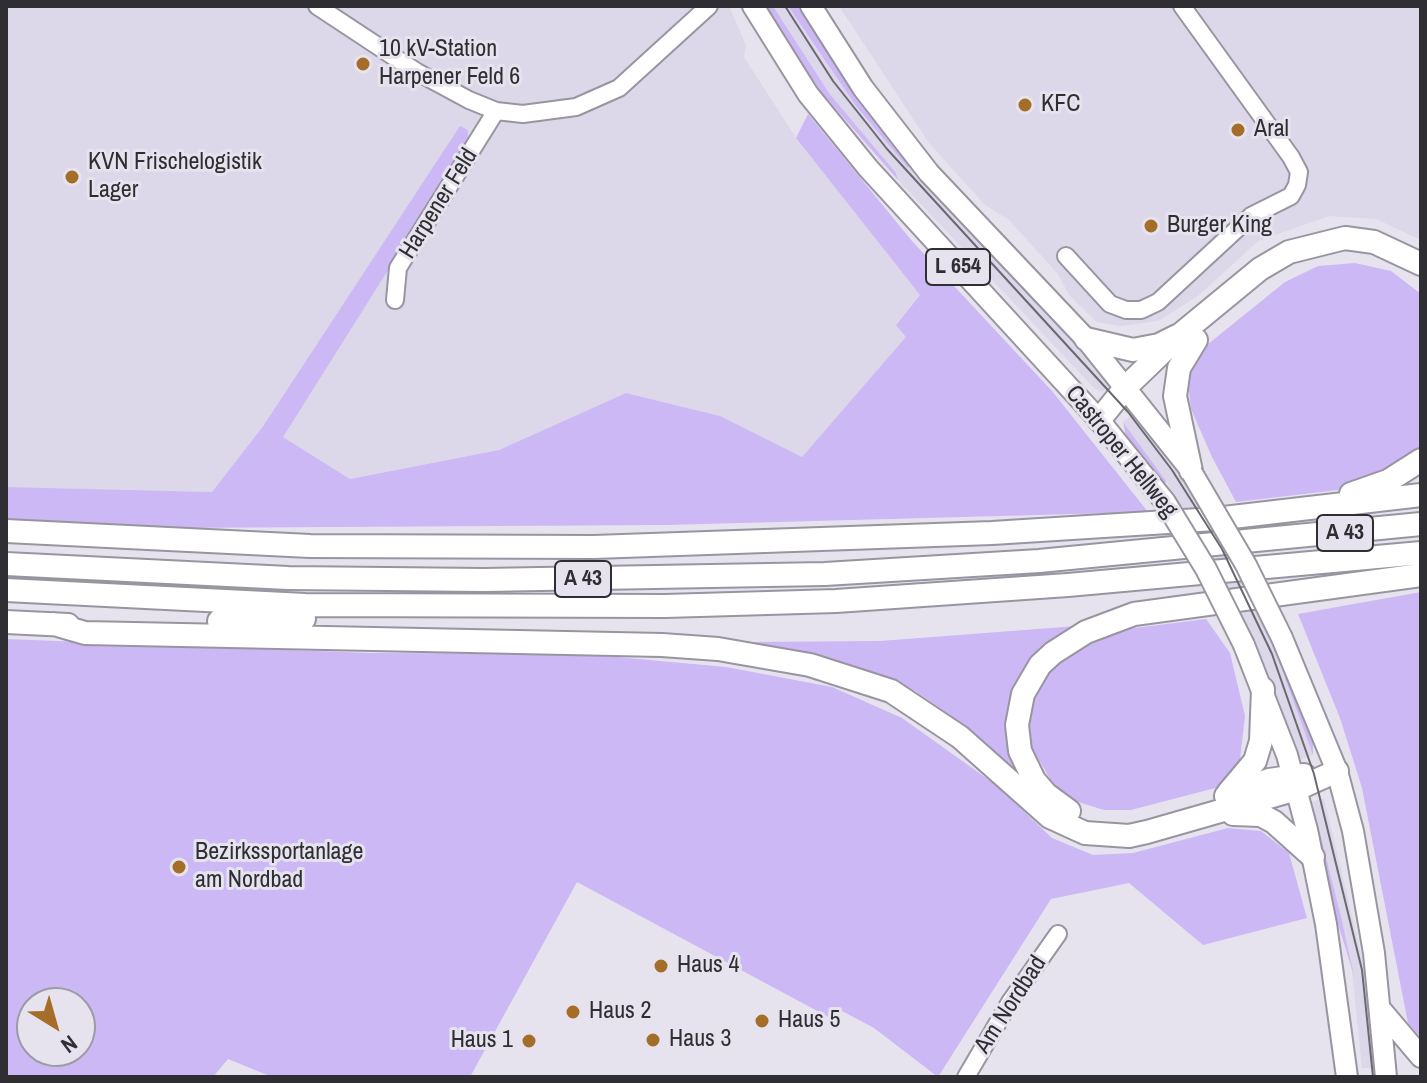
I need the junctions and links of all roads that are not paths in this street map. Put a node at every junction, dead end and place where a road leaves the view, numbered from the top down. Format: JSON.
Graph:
{"nodes":[{"id":1,"x":317,"y":6,"type":"edge"},
{"id":2,"x":709,"y":6,"type":"edge"},
{"id":3,"x":753,"y":6,"type":"edge"},
{"id":4,"x":811,"y":6,"type":"edge"},
{"id":5,"x":1182,"y":6,"type":"edge"},
{"id":6,"x":496,"y":111,"type":"junction"},
{"id":7,"x":1066,"y":256,"type":"dead end"},
{"id":8,"x":1421,"y":264,"type":"edge"},
{"id":9,"x":1421,"y":276,"type":"edge"},
{"id":10,"x":395,"y":300,"type":"dead end"},
{"id":11,"x":1189,"y":337,"type":"junction"},
{"id":12,"x":1086,"y":339,"type":"junction"},
{"id":13,"x":1130,"y":392,"type":"junction"},
{"id":14,"x":1099,"y":420,"type":"junction"},
{"id":15,"x":1421,"y":460,"type":"edge"},
{"id":16,"x":1192,"y":472,"type":"junction"},
{"id":17,"x":1421,"y":495,"type":"edge"},
{"id":18,"x":1166,"y":511,"type":"junction"},
{"id":19,"x":1421,"y":524,"type":"edge"},
{"id":20,"x":6,"y":531,"type":"edge"},
{"id":21,"x":1421,"y":553,"type":"edge"},
{"id":22,"x":6,"y":564,"type":"edge"},
{"id":23,"x":1421,"y":575,"type":"edge"},
{"id":24,"x":6,"y":590,"type":"edge"},
{"id":25,"x":404,"y":607,"type":"junction"},
{"id":26,"x":6,"y":622,"type":"edge"},
{"id":27,"x":54,"y":624,"type":"junction"},
{"id":28,"x":1263,"y":689,"type":"junction"},
{"id":29,"x":1337,"y":771,"type":"junction"},
{"id":30,"x":1295,"y":783,"type":"junction"},
{"id":31,"x":1224,"y":797,"type":"junction"},
{"id":32,"x":1173,"y":825,"type":"junction"},
{"id":33,"x":1313,"y":857,"type":"junction"},
{"id":34,"x":1058,"y":934,"type":"dead end"},
{"id":35,"x":1382,"y":1011,"type":"junction"},
{"id":36,"x":1421,"y":1057,"type":"edge"},
{"id":37,"x":966,"y":1077,"type":"edge"},
{"id":38,"x":1347,"y":1077,"type":"edge"},
{"id":39,"x":1386,"y":1077,"type":"edge"}],
"edges":[{"from":1,"to":6,"type":"street"},
{"from":2,"to":6,"type":"street"},
{"from":3,"to":14,"type":"main road","name":"Castroper Hellweg","number":"L 654"},
{"from":4,"to":12,"type":"main road","name":"Castroper Hellweg","number":"L 654"},
{"from":5,"to":7,"type":"street"},
{"from":6,"to":10,"type":"street","name":"Harpener Feld"},
{"from":8,"to":11,"type":"highway"},
{"from":9,"to":11,"type":"highway"},
{"from":11,"to":12,"type":"highway"},
{"from":11,"to":13,"type":"highway"},
{"from":11,"to":16,"type":"highway"},
{"from":12,"to":13,"type":"main road","name":"Castroper Hellweg","number":"L 654"},
{"from":13,"to":14,"type":"highway"},
{"from":13,"to":16,"type":"main road","name":"Castroper Hellweg","number":"L 654"},
{"from":14,"to":18,"type":"main road","name":"Castroper Hellweg","number":"L 654"},
{"from":15,"to":18,"type":"highway"},
{"from":16,"to":29,"type":"main road","name":"Castroper Hellweg","number":"L 654","bridge":true},
{"from":17,"to":18,"type":"highway"},
{"from":18,"to":20,"type":"highway"},
{"from":18,"to":28,"type":"main road","name":"Castroper Hellweg","number":"L 654","bridge":true},
{"from":19,"to":22,"type":"highway","number":"A 43"},
{"from":21,"to":25,"type":"highway","number":"A 43"},
{"from":23,"to":31,"type":"highway"},
{"from":24,"to":25,"type":"highway","number":"A 43"},
{"from":25,"to":27,"type":"highway"},
{"from":26,"to":27,"type":"highway"},
{"from":27,"to":32,"type":"highway"},
{"from":28,"to":30,"type":"main road","name":"Castroper Hellweg","number":"L 654"},
{"from":28,"to":31,"type":"highway"},
{"from":29,"to":30,"type":"highway"},
{"from":29,"to":35,"type":"main road","name":"Castroper Hellweg","number":"L 654"},
{"from":30,"to":31,"type":"highway"},
{"from":30,"to":32,"type":"highway"},
{"from":30,"to":33,"type":"main road","name":"Castroper Hellweg","number":"L 654"},
{"from":32,"to":33,"type":"highway"},
{"from":33,"to":38,"type":"main road","name":"Castroper Hellweg","number":"L 654"},
{"from":34,"to":37,"type":"street","name":"Am Nordbad"},
{"from":35,"to":36,"type":"main road"},
{"from":35,"to":39,"type":"main road","name":"Castroper Hellweg","number":"L 654"}]}
